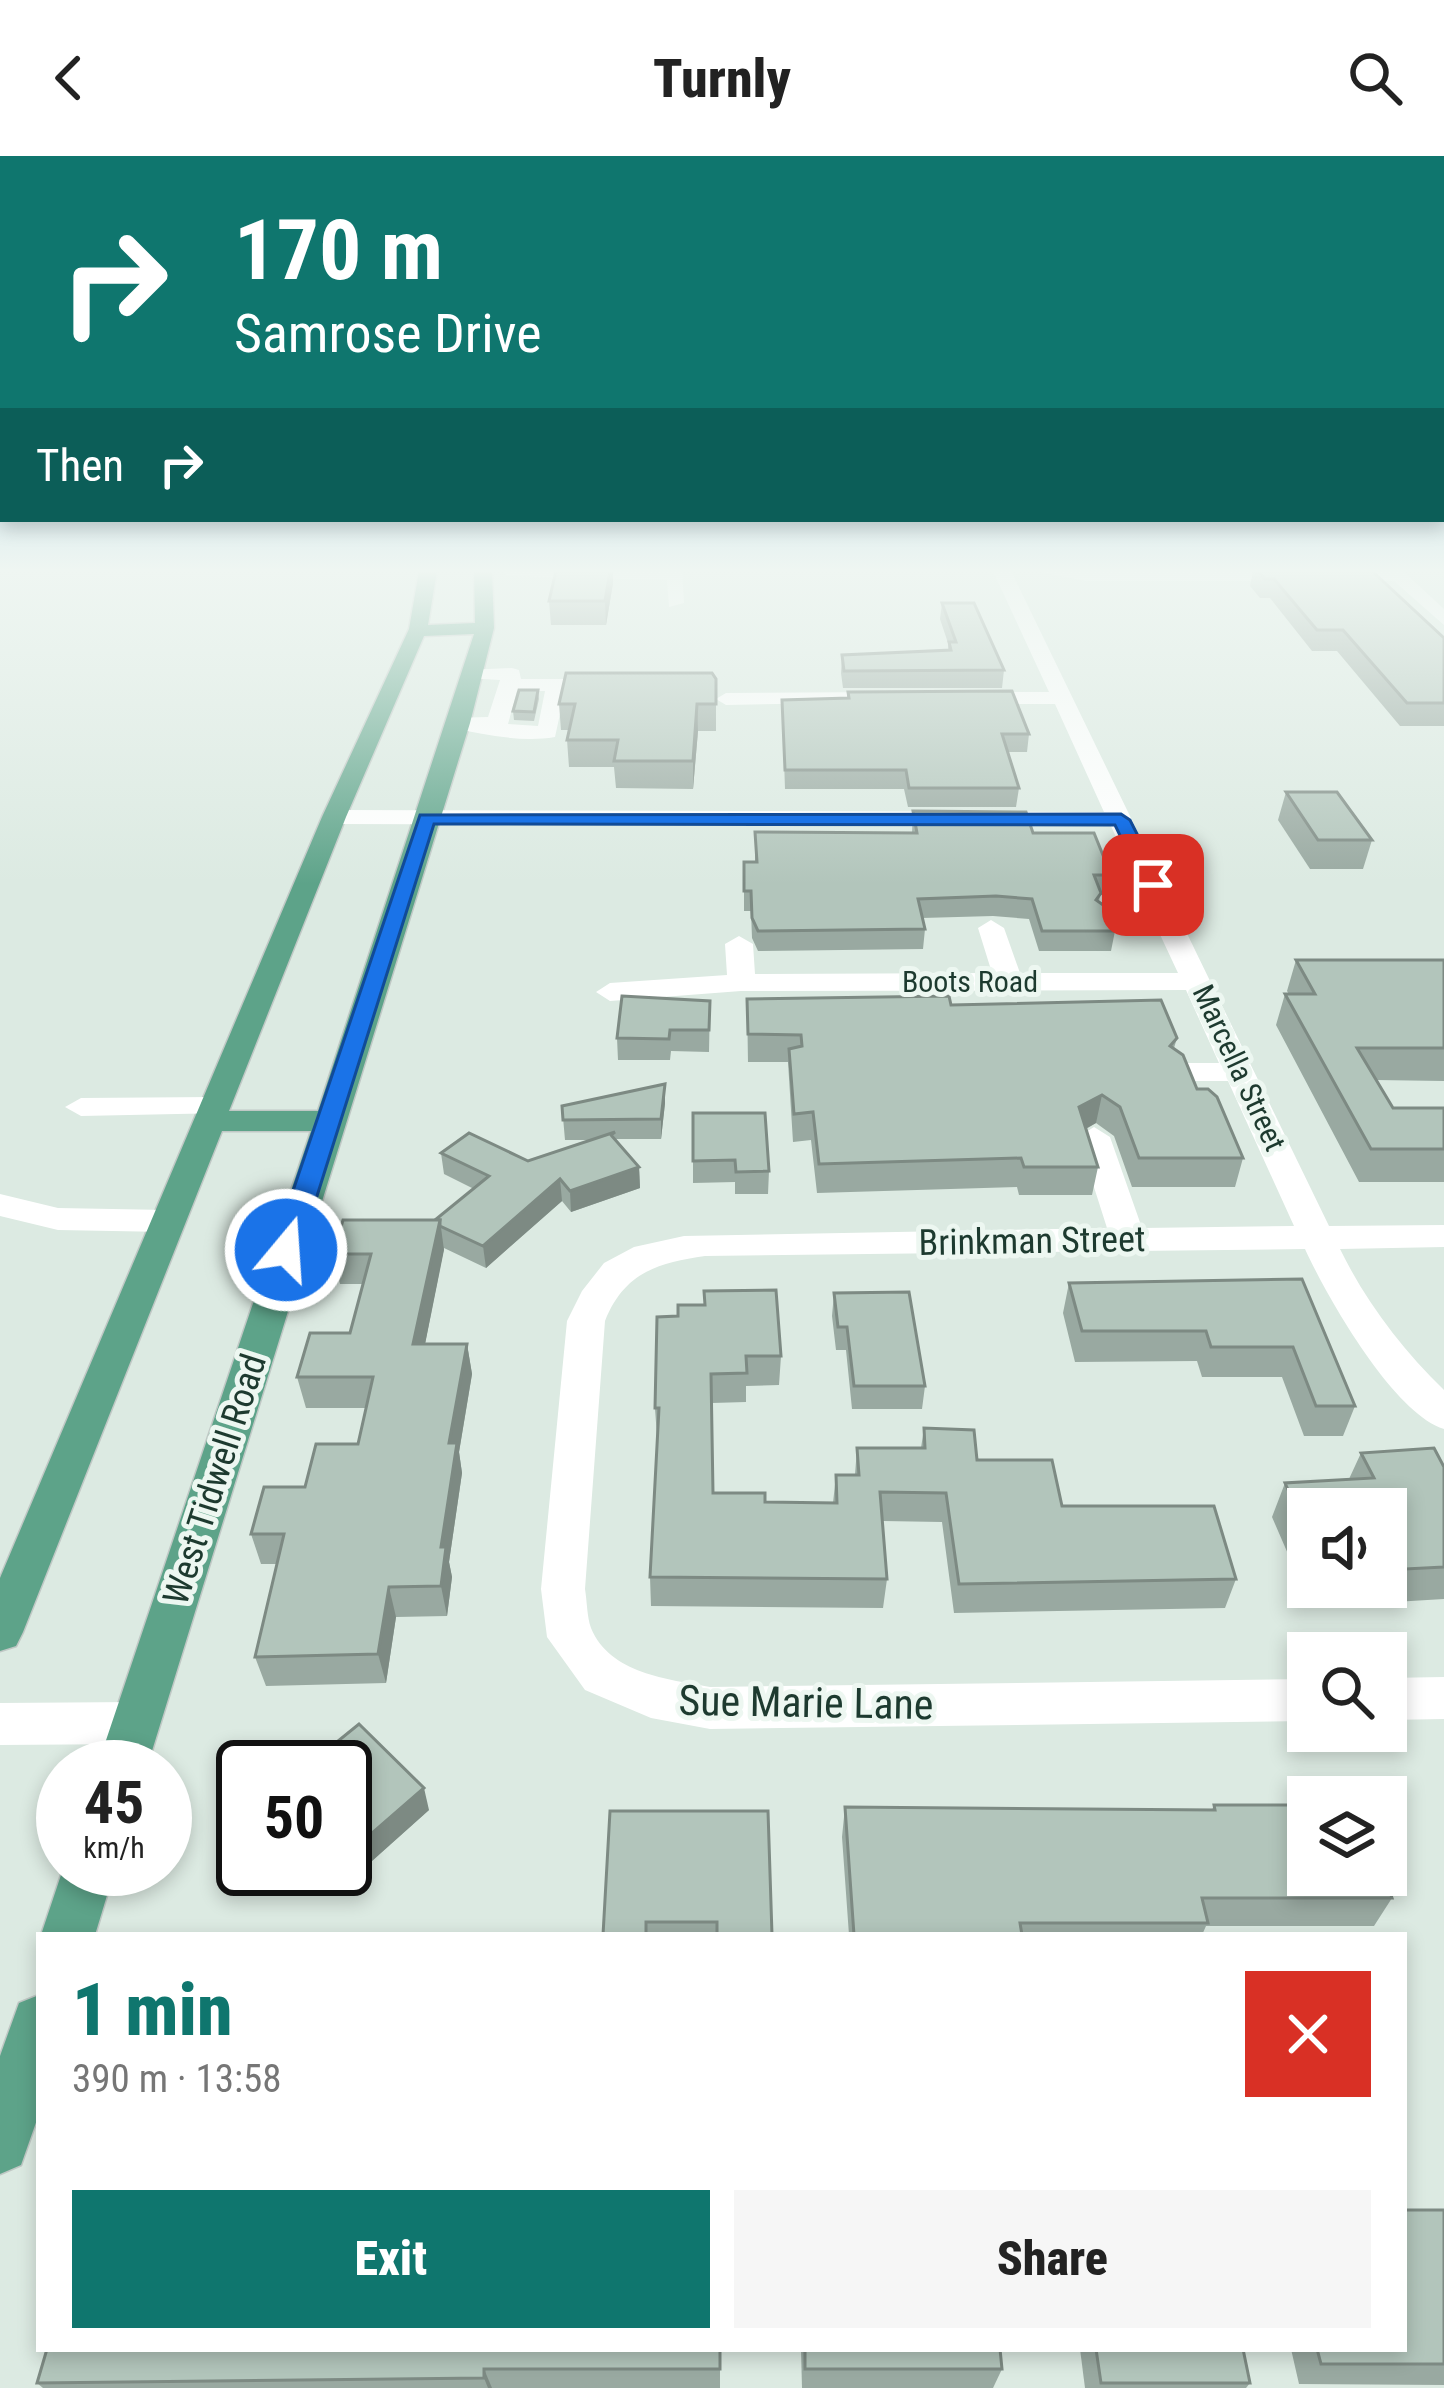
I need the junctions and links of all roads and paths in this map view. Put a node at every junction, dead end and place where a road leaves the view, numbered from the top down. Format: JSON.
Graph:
{"nodes":[{"id":1,"x":397,"y":675,"type":"edge"},
{"id":2,"x":473,"y":675,"type":"edge"},
{"id":3,"x":512,"y":675,"type":"edge"},
{"id":4,"x":1053,"y":675,"type":"edge"},
{"id":5,"x":509,"y":685,"type":"junction"},
{"id":6,"x":556,"y":685,"type":"junction"},
{"id":7,"x":622,"y":686,"type":"edge"},
{"id":8,"x":918,"y":698,"type":"edge"},
{"id":9,"x":942,"y":698,"type":"edge"},
{"id":10,"x":1064,"y":698,"type":"junction"},
{"id":11,"x":727,"y":699,"type":"dead end"},
{"id":12,"x":459,"y":723,"type":"junction"},
{"id":13,"x":497,"y":724,"type":"junction"},
{"id":14,"x":334,"y":817,"type":"junction"},
{"id":15,"x":427,"y":818,"type":"junction"},
{"id":16,"x":1121,"y":820,"type":"junction"},
{"id":17,"x":1110,"y":918,"type":"edge"},
{"id":18,"x":1169,"y":918,"type":"junction"},
{"id":19,"x":992,"y":928,"type":"dead end"},
{"id":20,"x":739,"y":944,"type":"dead end"},
{"id":21,"x":1199,"y":981,"type":"junction"},
{"id":22,"x":1009,"y":982,"type":"junction"},
{"id":23,"x":741,"y":983,"type":"junction"},
{"id":24,"x":610,"y":992,"type":"dead end"},
{"id":25,"x":1183,"y":1072,"type":"edge"},
{"id":26,"x":1241,"y":1072,"type":"junction"},
{"id":27,"x":81,"y":1107,"type":"dead end"},
{"id":28,"x":211,"y":1114,"type":"junction"},
{"id":29,"x":1221,"y":1117,"type":"edge"},
{"id":30,"x":1263,"y":1118,"type":"junction"},
{"id":31,"x":327,"y":1121,"type":"junction"},
{"id":32,"x":1094,"y":1137,"type":"edge"},
{"id":33,"x":0,"y":1205,"type":"edge"},
{"id":34,"x":166,"y":1221,"type":"junction"},
{"id":35,"x":1444,"y":1236,"type":"edge"},
{"id":36,"x":1318,"y":1237,"type":"junction"},
{"id":37,"x":1128,"y":1239,"type":"junction"},
{"id":38,"x":623,"y":1264,"type":"joint"},
{"id":39,"x":1444,"y":1414,"type":"edge"},
{"id":40,"x":0,"y":1632,"type":"edge"},
{"id":41,"x":1444,"y":1698,"type":"edge"},
{"id":42,"x":1407,"y":1699,"type":"edge"},
{"id":43,"x":1287,"y":1700,"type":"edge"},
{"id":44,"x":0,"y":1724,"type":"edge"},
{"id":45,"x":98,"y":1740,"type":"edge"},
{"id":46,"x":131,"y":1740,"type":"edge"},
{"id":47,"x":80,"y":1896,"type":"edge"},
{"id":48,"x":69,"y":1932,"type":"edge"},
{"id":49,"x":36,"y":2033,"type":"edge"},
{"id":50,"x":0,"y":2144,"type":"edge"}],
"edges":[{"from":1,"to":14,"type":"main road"},
{"from":2,"to":12,"type":"main road","name":"West Tidwell Road"},
{"from":3,"to":5,"type":"street"},
{"from":4,"to":10,"type":"street","name":"Marcella Street"},
{"from":5,"to":6,"type":"street"},
{"from":5,"to":13,"type":"street"},
{"from":6,"to":7,"type":"street"},
{"from":6,"to":13,"type":"street"},
{"from":8,"to":11,"type":"street"},
{"from":9,"to":10,"type":"street"},
{"from":10,"to":16,"type":"street","name":"Marcella Street"},
{"from":12,"to":13,"type":"street"},
{"from":12,"to":15,"type":"main road","name":"West Tidwell Road"},
{"from":14,"to":15,"type":"street"},
{"from":14,"to":28,"type":"main road"},
{"from":15,"to":16,"type":"street"},
{"from":15,"to":31,"type":"main road","name":"West Tidwell Road"},
{"from":16,"to":18,"type":"street","name":"Marcella Street"},
{"from":17,"to":18,"type":"street"},
{"from":18,"to":21,"type":"street","name":"Marcella Street"},
{"from":19,"to":22,"type":"street"},
{"from":20,"to":23,"type":"street"},
{"from":21,"to":22,"type":"street","name":"Boots Road"},
{"from":21,"to":26,"type":"street","name":"Marcella Street"},
{"from":22,"to":23,"type":"street","name":"Boots Road"},
{"from":23,"to":24,"type":"street","name":"Boots Road"},
{"from":25,"to":26,"type":"street"},
{"from":26,"to":30,"type":"street","name":"Marcella Street"},
{"from":27,"to":28,"type":"street"},
{"from":28,"to":31,"type":"main road"},
{"from":28,"to":34,"type":"main road"},
{"from":29,"to":30,"type":"street"},
{"from":30,"to":36,"type":"street","name":"Marcella Street"},
{"from":31,"to":46,"type":"main road","name":"West Tidwell Road"},
{"from":32,"to":37,"type":"street"},
{"from":33,"to":34,"type":"street"},
{"from":34,"to":40,"type":"main road"},
{"from":35,"to":36,"type":"street","name":"Brinkman Street"},
{"from":36,"to":37,"type":"street","name":"Brinkman Street"},
{"from":36,"to":39,"type":"street","name":"Marcella Street"},
{"from":37,"to":38,"type":"street","name":"Brinkman Street"},
{"from":38,"to":43,"type":"street","name":"Sue Marie Lane"},
{"from":41,"to":42,"type":"street"},
{"from":44,"to":45,"type":"street"},
{"from":47,"to":48,"type":"main road"},
{"from":49,"to":50,"type":"main road"}]}
